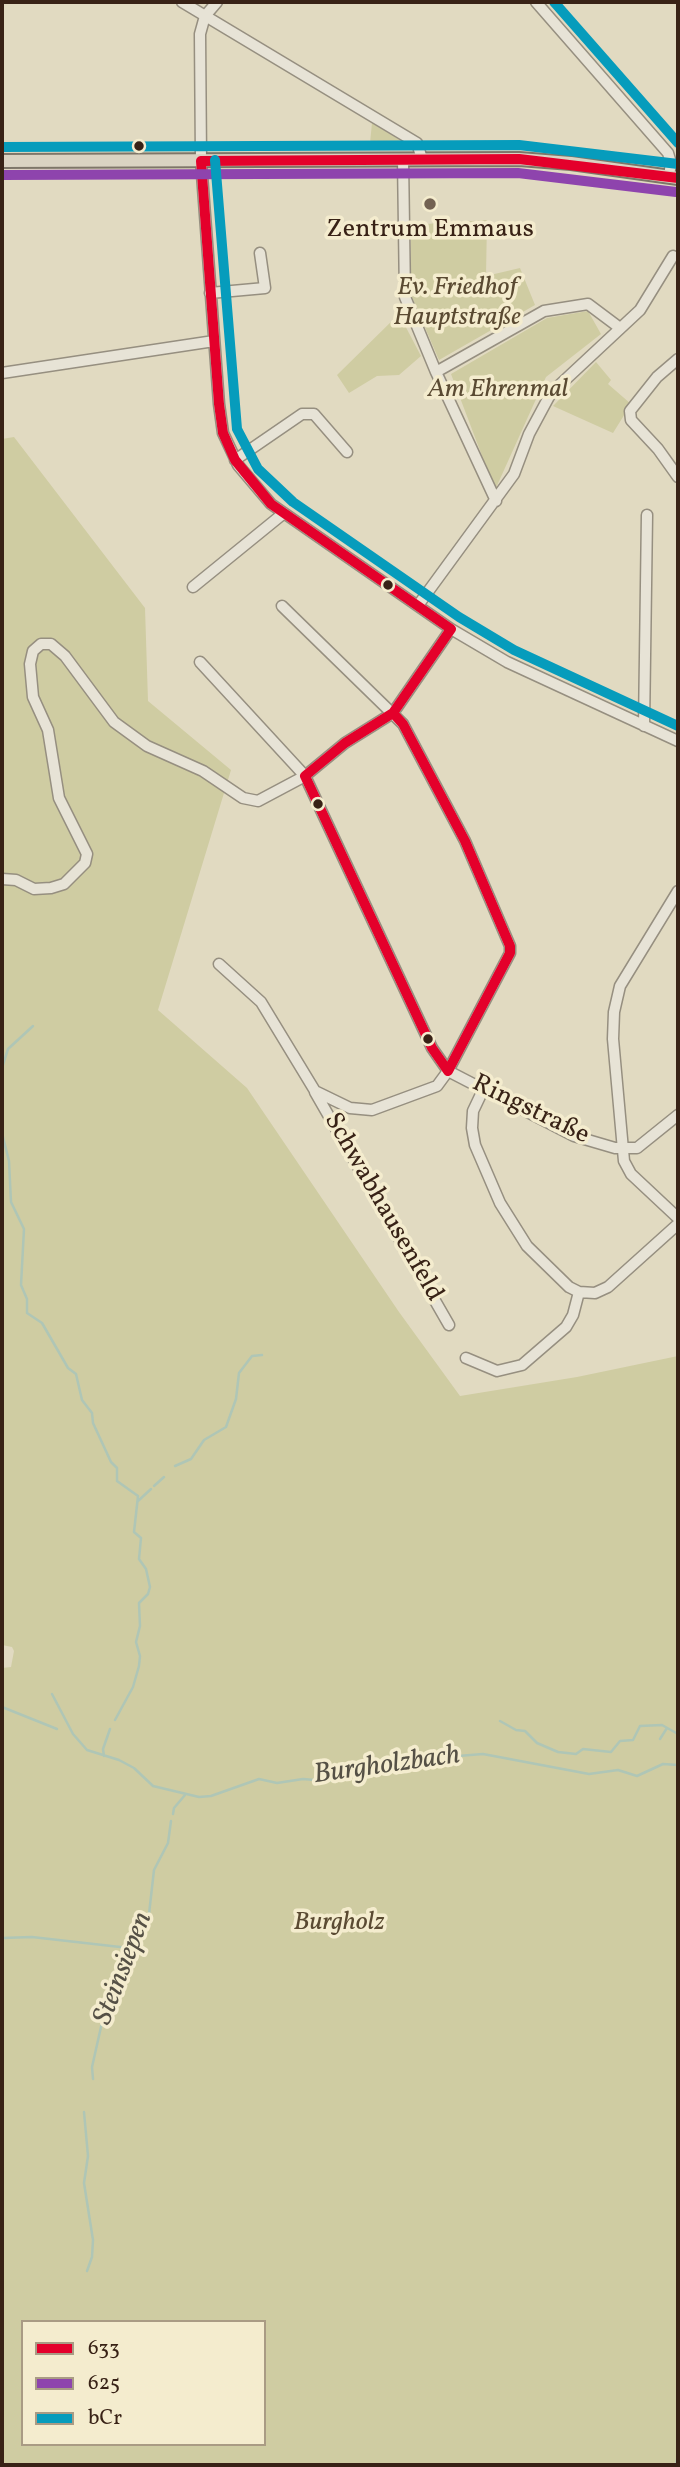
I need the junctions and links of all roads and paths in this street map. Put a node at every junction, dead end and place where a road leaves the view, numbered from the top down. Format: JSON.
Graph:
{"nodes":[{"id":1,"x":182,"y":2,"type":"edge"},
{"id":2,"x":217,"y":2,"type":"edge"},
{"id":3,"x":536,"y":2,"type":"edge"},
{"id":4,"x":205,"y":16,"type":"junction"},
{"id":5,"x":403,"y":159,"type":"junction"},
{"id":6,"x":422,"y":159,"type":"junction"},
{"id":7,"x":2,"y":161,"type":"edge"},
{"id":8,"x":201,"y":161,"type":"junction"},
{"id":9,"x":673,"y":177,"type":"edge"},
{"id":10,"x":260,"y":253,"type":"dead end"},
{"id":11,"x":673,"y":256,"type":"dead end"},
{"id":12,"x":210,"y":293,"type":"junction"},
{"id":13,"x":620,"y":328,"type":"junction"},
{"id":14,"x":214,"y":341,"type":"junction"},
{"id":15,"x":678,"y":359,"type":"edge"},
{"id":16,"x":436,"y":372,"type":"junction"},
{"id":17,"x":2,"y":373,"type":"edge"},
{"id":18,"x":347,"y":452,"type":"dead end"},
{"id":19,"x":235,"y":460,"type":"junction"},
{"id":20,"x":678,"y":477,"type":"edge"},
{"id":21,"x":496,"y":501,"type":"junction"},
{"id":22,"x":284,"y":513,"type":"junction"},
{"id":23,"x":647,"y":515,"type":"dead end"},
{"id":24,"x":193,"y":587,"type":"dead end"},
{"id":25,"x":419,"y":604,"type":"junction"},
{"id":26,"x":282,"y":606,"type":"dead end"},
{"id":27,"x":451,"y":629,"type":"junction"},
{"id":28,"x":200,"y":662,"type":"dead end"},
{"id":29,"x":393,"y":713,"type":"junction"},
{"id":30,"x":645,"y":726,"type":"junction"},
{"id":31,"x":678,"y":741,"type":"edge"},
{"id":32,"x":304,"y":776,"type":"junction"},
{"id":33,"x":2,"y":879,"type":"edge"},
{"id":34,"x":678,"y":891,"type":"edge"},
{"id":35,"x":219,"y":964,"type":"dead end"},
{"id":36,"x":448,"y":1071,"type":"junction"},
{"id":37,"x":483,"y":1090,"type":"junction"},
{"id":38,"x":315,"y":1091,"type":"junction"},
{"id":39,"x":678,"y":1115,"type":"edge"},
{"id":40,"x":623,"y":1149,"type":"junction"},
{"id":41,"x":678,"y":1218,"type":"edge"},
{"id":42,"x":678,"y":1224,"type":"edge"},
{"id":43,"x":579,"y":1292,"type":"junction"},
{"id":44,"x":449,"y":1325,"type":"dead end"},
{"id":45,"x":466,"y":1358,"type":"dead end"}],
"edges":[{"from":1,"to":4,"type":"street"},
{"from":2,"to":4,"type":"street"},
{"from":3,"to":9,"type":"street"},
{"from":4,"to":6,"type":"street"},
{"from":4,"to":8,"type":"street"},
{"from":5,"to":6,"type":"main road"},
{"from":5,"to":8,"type":"main road"},
{"from":5,"to":16,"type":"street"},
{"from":6,"to":9,"type":"main road"},
{"from":7,"to":8,"type":"main road"},
{"from":8,"to":12,"type":"street"},
{"from":10,"to":12,"type":"street"},
{"from":11,"to":13,"type":"street"},
{"from":12,"to":14,"type":"street"},
{"from":13,"to":16,"type":"street"},
{"from":13,"to":21,"type":"street"},
{"from":14,"to":17,"type":"street"},
{"from":14,"to":19,"type":"street"},
{"from":15,"to":20,"type":"street"},
{"from":16,"to":21,"type":"street"},
{"from":18,"to":19,"type":"street"},
{"from":19,"to":22,"type":"street"},
{"from":21,"to":25,"type":"street"},
{"from":22,"to":24,"type":"street"},
{"from":22,"to":25,"type":"street"},
{"from":23,"to":30,"type":"street"},
{"from":25,"to":27,"type":"street"},
{"from":26,"to":29,"type":"street"},
{"from":27,"to":29,"type":"street"},
{"from":27,"to":30,"type":"street"},
{"from":28,"to":32,"type":"street","name":"Ringstraße"},
{"from":29,"to":32,"type":"street"},
{"from":29,"to":36,"type":"street"},
{"from":30,"to":31,"type":"street"},
{"from":32,"to":33,"type":"street"},
{"from":32,"to":36,"type":"street","name":"Ringstraße"},
{"from":34,"to":40,"type":"street"},
{"from":35,"to":38,"type":"street","name":"Schwabhausenfeld"},
{"from":36,"to":37,"type":"street","name":"Ringstraße"},
{"from":36,"to":38,"type":"street","name":"Schwabhausenfeld"},
{"from":37,"to":40,"type":"street","name":"Ringstraße"},
{"from":37,"to":43,"type":"street"},
{"from":38,"to":44,"type":"street","name":"Schwabhausenfeld"},
{"from":39,"to":40,"type":"street","name":"Ringstraße"},
{"from":40,"to":41,"type":"street"},
{"from":42,"to":43,"type":"street"},
{"from":43,"to":45,"type":"street"}]}
